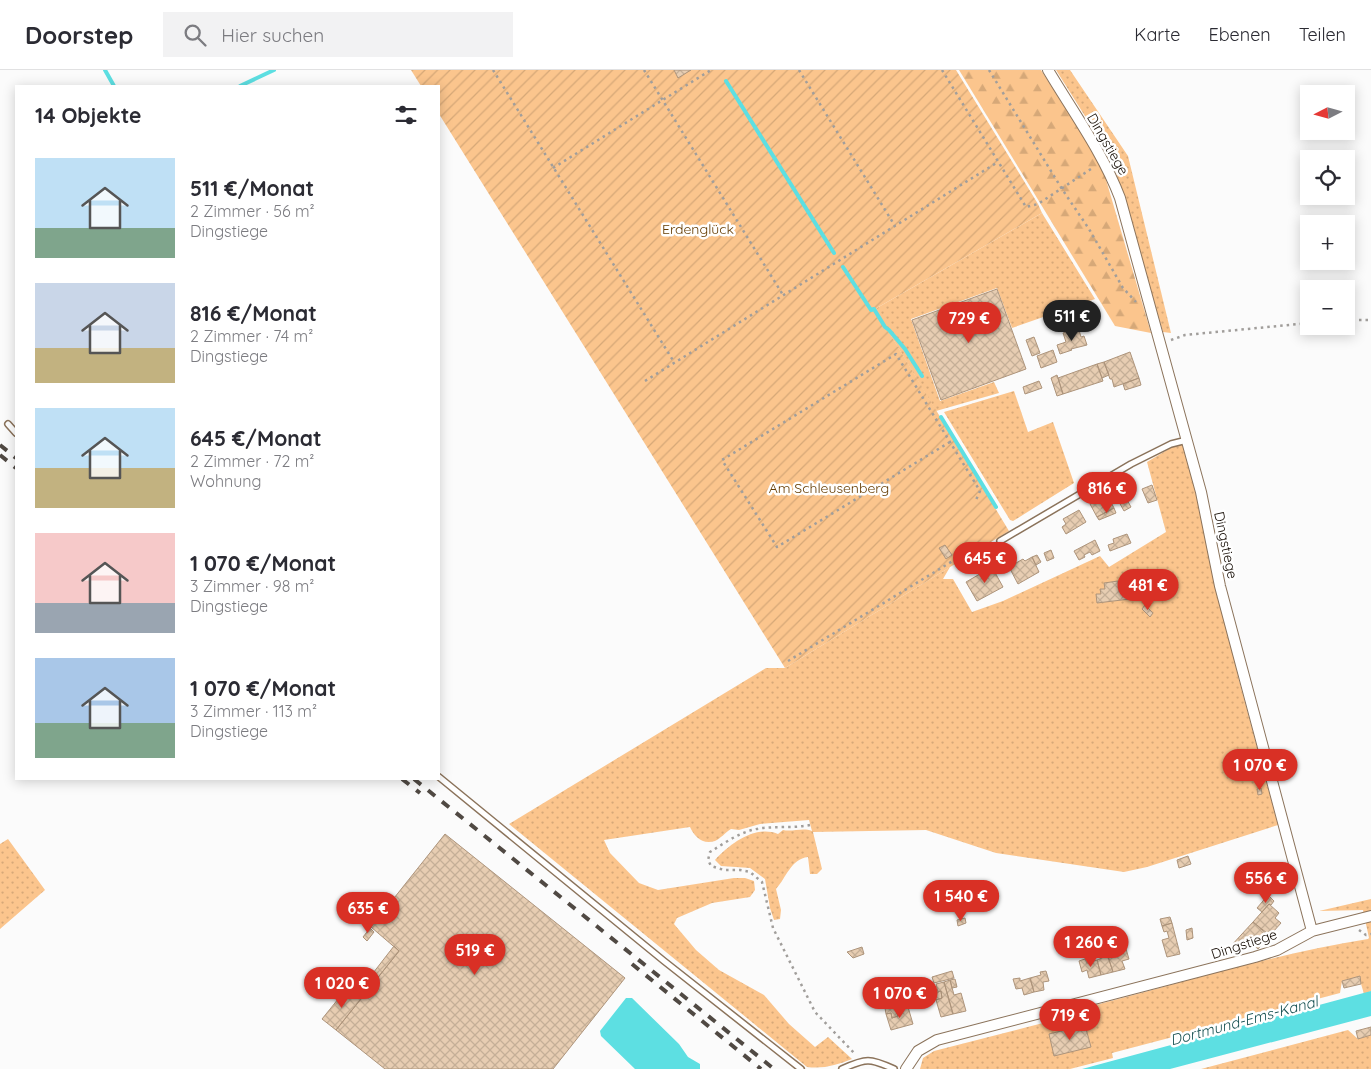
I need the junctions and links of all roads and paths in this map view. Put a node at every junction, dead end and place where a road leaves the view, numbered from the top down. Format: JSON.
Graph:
{"nodes":[{"id":1,"x":493,"y":70,"type":"edge"},
{"id":2,"x":644,"y":70,"type":"edge"},
{"id":3,"x":711,"y":70,"type":"edge"},
{"id":4,"x":799,"y":70,"type":"edge"},
{"id":5,"x":942,"y":70,"type":"edge"},
{"id":6,"x":989,"y":70,"type":"edge"},
{"id":7,"x":1048,"y":70,"type":"edge"},
{"id":8,"x":662,"y":100,"type":"junction"},
{"id":9,"x":1103,"y":161,"type":"junction"},
{"id":10,"x":998,"y":162,"type":"junction"},
{"id":11,"x":553,"y":168,"type":"junction"},
{"id":12,"x":1062,"y":189,"type":"junction"},
{"id":13,"x":895,"y":226,"type":"junction"},
{"id":14,"x":783,"y":295,"type":"junction"},
{"id":15,"x":1150,"y":307,"type":"junction"},
{"id":16,"x":1355,"y":320,"type":"edge"},
{"id":17,"x":1371,"y":320,"type":"edge"},
{"id":18,"x":1300,"y":324,"type":"edge"},
{"id":19,"x":1160,"y":344,"type":"junction"},
{"id":20,"x":674,"y":362,"type":"junction"},
{"id":21,"x":645,"y":381,"type":"dead end"},
{"id":22,"x":8,"y":424,"type":"dead end"},
{"id":23,"x":15,"y":432,"type":"edge"},
{"id":24,"x":1186,"y":440,"type":"junction"},
{"id":25,"x":950,"y":442,"type":"junction"},
{"id":26,"x":976,"y":500,"type":"dead end"},
{"id":27,"x":1000,"y":541,"type":"dead end"},
{"id":28,"x":962,"y":549,"type":"dead end"},
{"id":29,"x":788,"y":661,"type":"dead end"},
{"id":30,"x":440,"y":778,"type":"edge"},
{"id":31,"x":810,"y":825,"type":"dead end"},
{"id":32,"x":1371,"y":916,"type":"edge"},
{"id":33,"x":1312,"y":932,"type":"junction"},
{"id":34,"x":862,"y":1060,"type":"junction"},
{"id":35,"x":801,"y":1069,"type":"edge"},
{"id":36,"x":842,"y":1069,"type":"edge"},
{"id":37,"x":894,"y":1069,"type":"edge"},
{"id":38,"x":906,"y":1069,"type":"edge"}],
"edges":[{"from":1,"to":11,"type":"path"},
{"from":2,"to":8,"type":"path"},
{"from":3,"to":8,"type":"path"},
{"from":4,"to":13,"type":"path"},
{"from":5,"to":10,"type":"path"},
{"from":6,"to":12,"type":"path"},
{"from":7,"to":9,"type":"street","name":"Dingstiege"},
{"from":8,"to":11,"type":"path"},
{"from":8,"to":14,"type":"path"},
{"from":9,"to":12,"type":"path"},
{"from":9,"to":15,"type":"street","name":"Dingstiege"},
{"from":10,"to":12,"type":"path"},
{"from":10,"to":13,"type":"path"},
{"from":11,"to":20,"type":"path"},
{"from":12,"to":15,"type":"path"},
{"from":13,"to":14,"type":"path"},
{"from":14,"to":20,"type":"path"},
{"from":15,"to":19,"type":"street","name":"Dingstiege"},
{"from":16,"to":17,"type":"path"},
{"from":18,"to":19,"type":"path"},
{"from":19,"to":24,"type":"street","name":"Dingstiege"},
{"from":20,"to":21,"type":"path"},
{"from":22,"to":23,"type":"lane"},
{"from":24,"to":27,"type":"lane"},
{"from":24,"to":33,"type":"street","name":"Dingstiege"},
{"from":25,"to":25,"type":"path"},
{"from":25,"to":26,"type":"path"},
{"from":28,"to":29,"type":"path"},
{"from":30,"to":35,"type":"lane"},
{"from":31,"to":34,"type":"path"},
{"from":32,"to":33,"type":"street"},
{"from":33,"to":38,"type":"street","name":"Dingstiege"},
{"from":34,"to":36,"type":"lane"},
{"from":34,"to":37,"type":"lane"}]}
